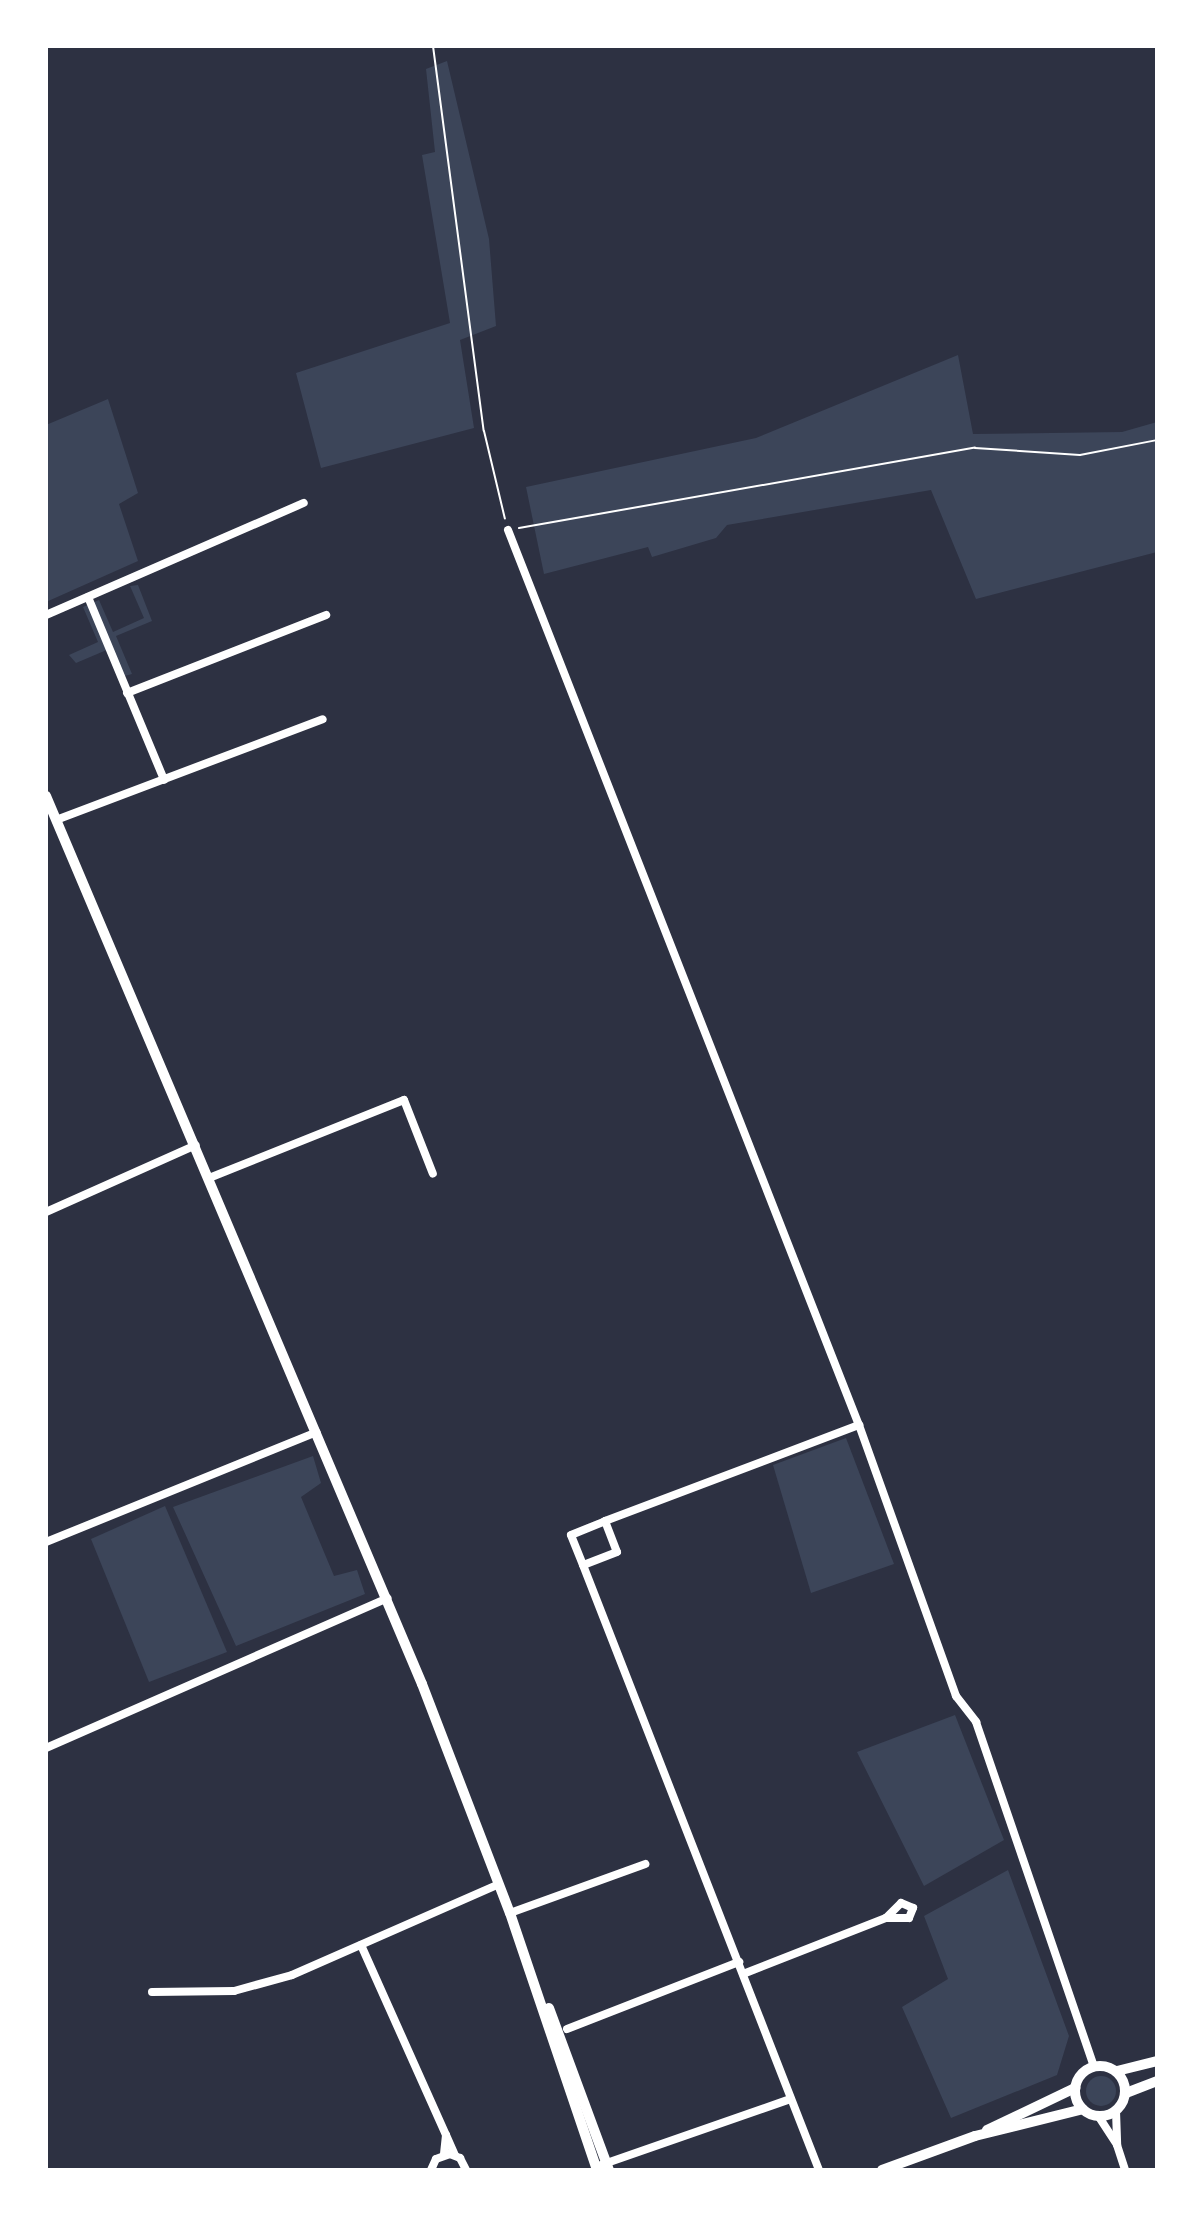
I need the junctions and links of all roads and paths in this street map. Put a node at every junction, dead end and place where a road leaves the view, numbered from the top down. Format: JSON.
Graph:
{"nodes":[{"id":1,"x":433,"y":46,"type":"edge"},
{"id":2,"x":1157,"y":440,"type":"edge"},
{"id":3,"x":304,"y":503,"type":"dead end"},
{"id":4,"x":508,"y":530,"type":"junction"},
{"id":5,"x":88,"y":597,"type":"junction"},
{"id":6,"x":46,"y":615,"type":"edge"},
{"id":7,"x":326,"y":615,"type":"dead end"},
{"id":8,"x":127,"y":693,"type":"junction"},
{"id":9,"x":323,"y":719,"type":"dead end"},
{"id":10,"x":164,"y":780,"type":"junction"},
{"id":11,"x":46,"y":796,"type":"edge"},
{"id":12,"x":56,"y":820,"type":"junction"},
{"id":13,"x":196,"y":1145,"type":"junction"},
{"id":14,"x":433,"y":1174,"type":"dead end"},
{"id":15,"x":209,"y":1178,"type":"junction"},
{"id":16,"x":46,"y":1212,"type":"edge"},
{"id":17,"x":859,"y":1425,"type":"junction"},
{"id":18,"x":317,"y":1432,"type":"junction"},
{"id":19,"x":605,"y":1521,"type":"junction"},
{"id":20,"x":46,"y":1542,"type":"edge"},
{"id":21,"x":583,"y":1565,"type":"junction"},
{"id":22,"x":387,"y":1598,"type":"junction"},
{"id":23,"x":46,"y":1748,"type":"edge"},
{"id":24,"x":645,"y":1864,"type":"dead end"},
{"id":25,"x":499,"y":1884,"type":"junction"},
{"id":26,"x":510,"y":1913,"type":"junction"},
{"id":27,"x":886,"y":1918,"type":"dead end"},
{"id":28,"x":361,"y":1945,"type":"junction"},
{"id":29,"x":739,"y":1962,"type":"junction"},
{"id":30,"x":743,"y":1974,"type":"junction"},
{"id":31,"x":152,"y":1992,"type":"dead end"},
{"id":32,"x":567,"y":2029,"type":"dead end"},
{"id":33,"x":1157,"y":2061,"type":"edge"},
{"id":34,"x":1094,"y":2066,"type":"junction"},
{"id":35,"x":1117,"y":2071,"type":"junction"},
{"id":36,"x":1157,"y":2081,"type":"edge"},
{"id":37,"x":1075,"y":2088,"type":"junction"},
{"id":38,"x":1126,"y":2093,"type":"junction"},
{"id":39,"x":791,"y":2099,"type":"junction"},
{"id":40,"x":1083,"y":2109,"type":"junction"},
{"id":41,"x":1116,"y":2111,"type":"junction"},
{"id":42,"x":1099,"y":2117,"type":"junction"},
{"id":43,"x":446,"y":2135,"type":"junction"},
{"id":44,"x":975,"y":2136,"type":"junction"},
{"id":45,"x":1117,"y":2145,"type":"junction"},
{"id":46,"x":444,"y":2154,"type":"junction"},
{"id":47,"x":455,"y":2155,"type":"junction"},
{"id":48,"x":602,"y":2167,"type":"edge"},
{"id":49,"x":431,"y":2170,"type":"edge"},
{"id":50,"x":466,"y":2170,"type":"edge"},
{"id":51,"x":819,"y":2170,"type":"edge"},
{"id":52,"x":882,"y":2170,"type":"edge"},
{"id":53,"x":1125,"y":2170,"type":"edge"}],
"edges":[{"from":1,"to":4,"type":"path"},
{"from":2,"to":4,"type":"path"},
{"from":3,"to":5,"type":"street"},
{"from":4,"to":17,"type":"street"},
{"from":5,"to":6,"type":"street"},
{"from":5,"to":8,"type":"street"},
{"from":7,"to":8,"type":"street"},
{"from":8,"to":10,"type":"street"},
{"from":9,"to":10,"type":"street"},
{"from":10,"to":12,"type":"street"},
{"from":11,"to":12,"type":"street"},
{"from":12,"to":13,"type":"street"},
{"from":13,"to":15,"type":"street"},
{"from":13,"to":16,"type":"street"},
{"from":14,"to":15,"type":"street"},
{"from":15,"to":18,"type":"street"},
{"from":17,"to":19,"type":"street"},
{"from":17,"to":34,"type":"street"},
{"from":18,"to":20,"type":"street"},
{"from":18,"to":22,"type":"street"},
{"from":19,"to":21,"type":"street"},
{"from":19,"to":21,"type":"street"},
{"from":21,"to":29,"type":"street"},
{"from":22,"to":23,"type":"street"},
{"from":22,"to":25,"type":"street"},
{"from":24,"to":26,"type":"street"},
{"from":25,"to":26,"type":"street"},
{"from":25,"to":28,"type":"street"},
{"from":26,"to":48,"type":"street"},
{"from":27,"to":30,"type":"street"},
{"from":28,"to":31,"type":"street"},
{"from":28,"to":43,"type":"street"},
{"from":29,"to":30,"type":"street"},
{"from":29,"to":32,"type":"street"},
{"from":30,"to":39,"type":"street"},
{"from":33,"to":35,"type":"street"},
{"from":34,"to":35,"type":"street"},
{"from":34,"to":37,"type":"street"},
{"from":35,"to":38,"type":"street"},
{"from":36,"to":38,"type":"street"},
{"from":37,"to":40,"type":"street"},
{"from":37,"to":44,"type":"street"},
{"from":38,"to":41,"type":"street"},
{"from":39,"to":48,"type":"street"},
{"from":39,"to":51,"type":"street"},
{"from":40,"to":42,"type":"street"},
{"from":40,"to":44,"type":"street"},
{"from":41,"to":42,"type":"street"},
{"from":41,"to":45,"type":"street"},
{"from":42,"to":45,"type":"street"},
{"from":43,"to":46,"type":"street"},
{"from":43,"to":47,"type":"street"},
{"from":44,"to":52,"type":"street"},
{"from":45,"to":53,"type":"street"},
{"from":46,"to":47,"type":"street"},
{"from":46,"to":49,"type":"street"},
{"from":47,"to":50,"type":"street"}]}
